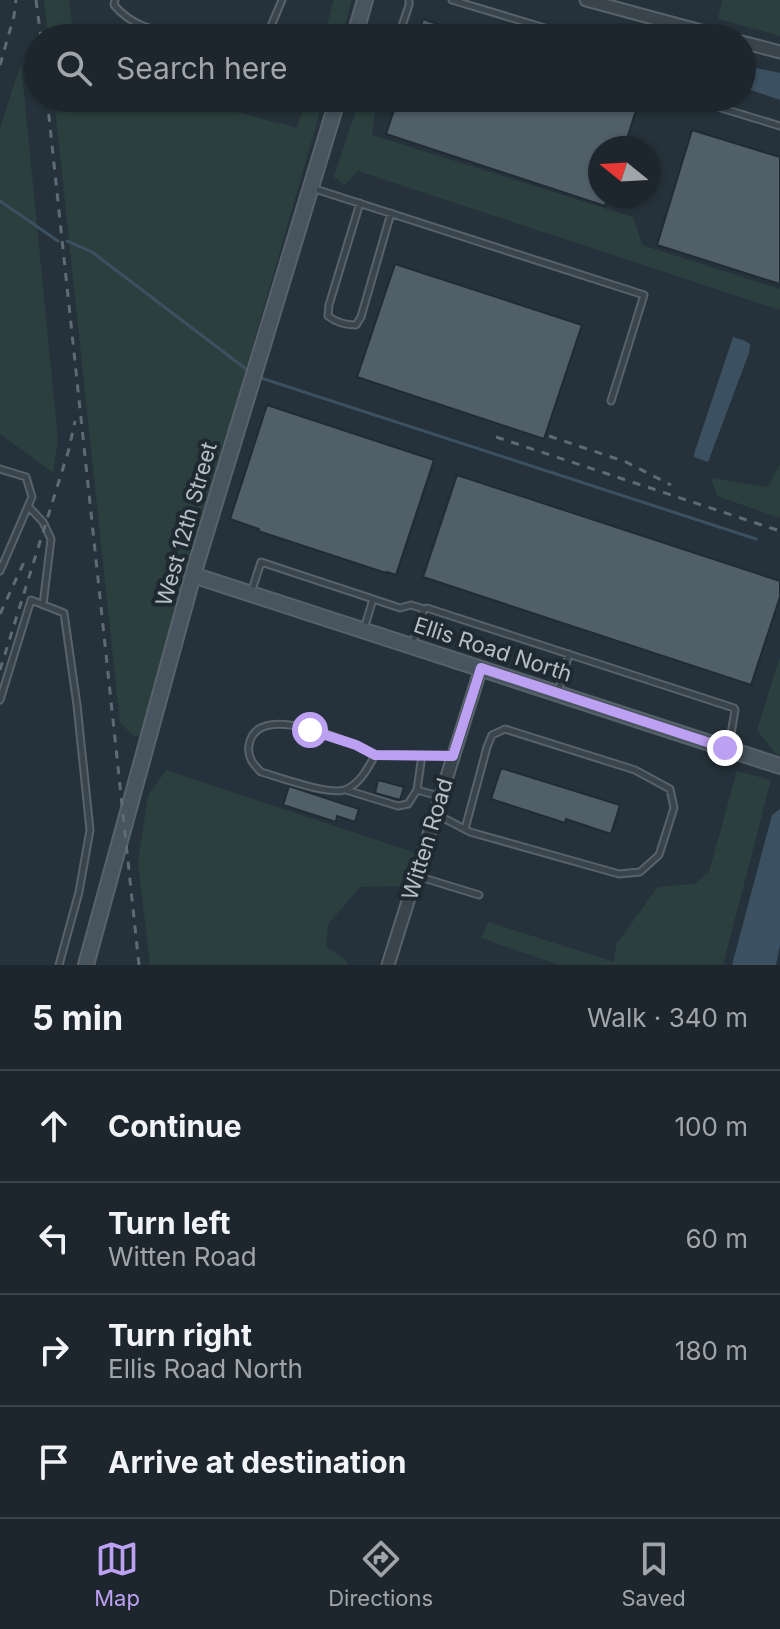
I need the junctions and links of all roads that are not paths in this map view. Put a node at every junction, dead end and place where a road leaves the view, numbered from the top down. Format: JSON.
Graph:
{"nodes":[{"id":1,"x":115,"y":0,"type":"edge"},
{"id":2,"x":282,"y":0,"type":"edge"},
{"id":3,"x":365,"y":0,"type":"edge"},
{"id":4,"x":409,"y":0,"type":"edge"},
{"id":5,"x":452,"y":0,"type":"edge"},
{"id":6,"x":586,"y":0,"type":"edge"},
{"id":7,"x":138,"y":24,"type":"edge"},
{"id":8,"x":272,"y":24,"type":"edge"},
{"id":9,"x":358,"y":24,"type":"edge"},
{"id":10,"x":403,"y":24,"type":"edge"},
{"id":11,"x":532,"y":24,"type":"edge"},
{"id":12,"x":666,"y":24,"type":"edge"},
{"id":13,"x":756,"y":46,"type":"edge"},
{"id":14,"x":780,"y":52,"type":"edge"},
{"id":15,"x":334,"y":112,"type":"edge"},
{"id":16,"x":734,"y":112,"type":"edge"},
{"id":17,"x":780,"y":126,"type":"edge"},
{"id":18,"x":311,"y":187,"type":"junction"},
{"id":19,"x":360,"y":203,"type":"junction"},
{"id":20,"x":391,"y":213,"type":"junction"},
{"id":21,"x":611,"y":401,"type":"dead end"},
{"id":22,"x":0,"y":469,"type":"edge"},
{"id":23,"x":28,"y":506,"type":"junction"},
{"id":24,"x":0,"y":571,"type":"edge"},
{"id":25,"x":193,"y":575,"type":"junction"},
{"id":26,"x":251,"y":593,"type":"junction"},
{"id":27,"x":373,"y":599,"type":"junction"},
{"id":28,"x":42,"y":605,"type":"junction"},
{"id":29,"x":424,"y":609,"type":"junction"},
{"id":30,"x":363,"y":630,"type":"junction"},
{"id":31,"x":412,"y":646,"type":"junction"},
{"id":32,"x":569,"y":654,"type":"junction"},
{"id":33,"x":481,"y":668,"type":"junction"},
{"id":34,"x":558,"y":693,"type":"junction"},
{"id":35,"x":0,"y":700,"type":"edge"},
{"id":36,"x":728,"y":749,"type":"junction"},
{"id":37,"x":375,"y":755,"type":"junction"},
{"id":38,"x":422,"y":755,"type":"junction"},
{"id":39,"x":453,"y":756,"type":"junction"},
{"id":40,"x":780,"y":766,"type":"edge"},
{"id":41,"x":346,"y":790,"type":"junction"},
{"id":42,"x":417,"y":790,"type":"junction"},
{"id":43,"x":440,"y":796,"type":"junction"},
{"id":44,"x":435,"y":813,"type":"junction"},
{"id":45,"x":465,"y":829,"type":"junction"},
{"id":46,"x":416,"y":876,"type":"junction"},
{"id":47,"x":479,"y":895,"type":"dead end"},
{"id":48,"x":59,"y":965,"type":"edge"},
{"id":49,"x":86,"y":965,"type":"edge"},
{"id":50,"x":388,"y":965,"type":"edge"}],
"edges":[{"from":1,"to":7,"type":"lane"},
{"from":2,"to":8,"type":"lane"},
{"from":3,"to":9,"type":"street"},
{"from":4,"to":10,"type":"lane"},
{"from":5,"to":11,"type":"lane"},
{"from":6,"to":12,"type":"street"},
{"from":13,"to":14,"type":"street"},
{"from":15,"to":18,"type":"street","name":"West 12th Street"},
{"from":16,"to":17,"type":"lane"},
{"from":18,"to":19,"type":"lane"},
{"from":18,"to":25,"type":"street","name":"West 12th Street"},
{"from":19,"to":20,"type":"lane"},
{"from":19,"to":20,"type":"lane"},
{"from":20,"to":21,"type":"lane"},
{"from":22,"to":23,"type":"lane"},
{"from":23,"to":24,"type":"lane"},
{"from":23,"to":28,"type":"lane"},
{"from":25,"to":26,"type":"street","name":"Ellis Road North"},
{"from":25,"to":49,"type":"street","name":"West 12th Street"},
{"from":26,"to":27,"type":"lane"},
{"from":26,"to":30,"type":"street","name":"Ellis Road North"},
{"from":27,"to":29,"type":"lane"},
{"from":27,"to":30,"type":"lane"},
{"from":28,"to":35,"type":"lane"},
{"from":28,"to":48,"type":"lane"},
{"from":29,"to":31,"type":"lane"},
{"from":29,"to":32,"type":"lane"},
{"from":30,"to":31,"type":"street","name":"Ellis Road North"},
{"from":31,"to":33,"type":"street","name":"Ellis Road North"},
{"from":32,"to":34,"type":"lane"},
{"from":32,"to":36,"type":"lane"},
{"from":33,"to":34,"type":"street","name":"Ellis Road North"},
{"from":33,"to":39,"type":"street","name":"Witten Road"},
{"from":34,"to":36,"type":"street","name":"Ellis Road North"},
{"from":36,"to":40,"type":"street","name":"Ellis Road North"},
{"from":37,"to":38,"type":"lane"},
{"from":37,"to":41,"type":"lane"},
{"from":37,"to":41,"type":"lane"},
{"from":38,"to":39,"type":"lane"},
{"from":38,"to":42,"type":"lane"},
{"from":39,"to":43,"type":"street","name":"Witten Road"},
{"from":41,"to":42,"type":"lane"},
{"from":42,"to":43,"type":"lane"},
{"from":43,"to":44,"type":"street","name":"Witten Road"},
{"from":44,"to":45,"type":"lane"},
{"from":44,"to":46,"type":"street","name":"Witten Road"},
{"from":45,"to":45,"type":"lane"},
{"from":46,"to":47,"type":"lane"},
{"from":46,"to":50,"type":"street","name":"Witten Road"}]}
